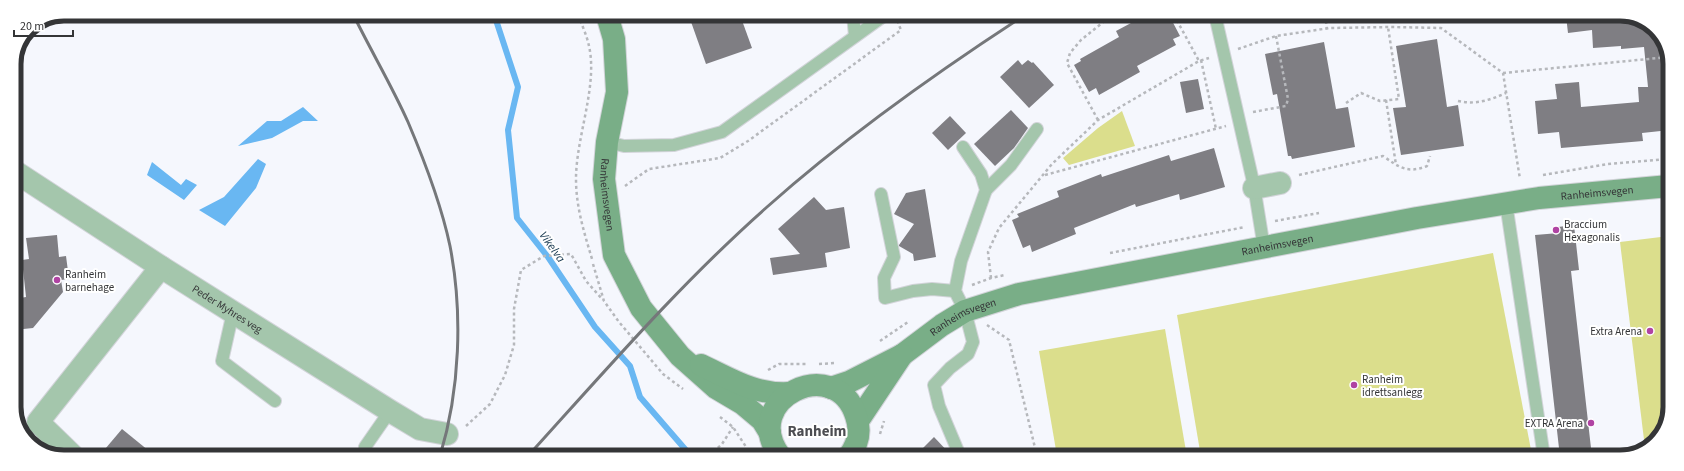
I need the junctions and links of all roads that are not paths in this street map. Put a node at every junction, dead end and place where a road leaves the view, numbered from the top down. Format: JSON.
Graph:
{"nodes":[{"id":1,"x":609,"y":21,"type":"edge"},
{"id":2,"x":854,"y":21,"type":"edge"},
{"id":3,"x":876,"y":21,"type":"edge"},
{"id":4,"x":1216,"y":21,"type":"edge"},
{"id":5,"x":855,"y":36,"type":"junction"},
{"id":6,"x":1037,"y":128,"type":"dead end"},
{"id":7,"x":607,"y":142,"type":"junction"},
{"id":8,"x":963,"y":147,"type":"dead end"},
{"id":9,"x":21,"y":176,"type":"edge"},
{"id":10,"x":1288,"y":179,"type":"road end"},
{"id":11,"x":1663,"y":187,"type":"edge"},
{"id":12,"x":1254,"y":188,"type":"junction"},
{"id":13,"x":986,"y":190,"type":"junction"},
{"id":14,"x":881,"y":194,"type":"dead end"},
{"id":15,"x":1506,"y":203,"type":"junction"},
{"id":16,"x":1264,"y":248,"type":"junction"},
{"id":17,"x":161,"y":267,"type":"junction"},
{"id":18,"x":955,"y":291,"type":"junction"},
{"id":19,"x":233,"y":312,"type":"junction"},
{"id":20,"x":972,"y":319,"type":"junction"},
{"id":21,"x":902,"y":355,"type":"junction"},
{"id":22,"x":680,"y":356,"type":"junction"},
{"id":23,"x":831,"y":388,"type":"junction"},
{"id":24,"x":789,"y":393,"type":"junction"},
{"id":25,"x":274,"y":401,"type":"dead end"},
{"id":26,"x":390,"y":411,"type":"junction"},
{"id":27,"x":858,"y":421,"type":"junction"},
{"id":28,"x":770,"y":433,"type":"junction"},
{"id":29,"x":447,"y":434,"type":"road end"},
{"id":30,"x":366,"y":447,"type":"dead end"},
{"id":31,"x":67,"y":450,"type":"edge"},
{"id":32,"x":776,"y":450,"type":"edge"},
{"id":33,"x":853,"y":450,"type":"edge"},
{"id":34,"x":957,"y":450,"type":"edge"},
{"id":35,"x":1543,"y":450,"type":"edge"}],
"edges":[{"from":1,"to":7,"type":"street","name":"Ranheimsvegen"},
{"from":2,"to":5,"type":"lane"},
{"from":3,"to":5,"type":"lane"},
{"from":4,"to":12,"type":"lane"},
{"from":5,"to":7,"type":"lane"},
{"from":6,"to":13,"type":"lane"},
{"from":7,"to":22,"type":"street","name":"Ranheimsvegen"},
{"from":8,"to":13,"type":"lane"},
{"from":9,"to":17,"type":"street","name":"Peder Myhres veg"},
{"from":10,"to":12,"type":"street"},
{"from":11,"to":15,"type":"street","name":"Ranheimsvegen"},
{"from":12,"to":16,"type":"lane"},
{"from":13,"to":18,"type":"lane"},
{"from":14,"to":18,"type":"lane"},
{"from":15,"to":16,"type":"street","name":"Ranheimsvegen"},
{"from":15,"to":35,"type":"lane"},
{"from":16,"to":20,"type":"street","name":"Ranheimsvegen"},
{"from":17,"to":19,"type":"street","name":"Peder Myhres veg"},
{"from":17,"to":31,"type":"street"},
{"from":18,"to":20,"type":"lane"},
{"from":19,"to":25,"type":"lane"},
{"from":19,"to":26,"type":"street","name":"Peder Myhres veg"},
{"from":20,"to":21,"type":"street","name":"Ranheimsvegen"},
{"from":20,"to":34,"type":"lane"},
{"from":21,"to":23,"type":"street","name":"Ranheimsvegen"},
{"from":21,"to":27,"type":"street","name":"Ranheimsvegen"},
{"from":22,"to":24,"type":"street","name":"Ranheimsvegen"},
{"from":22,"to":28,"type":"street","name":"Ranheimsvegen"},
{"from":23,"to":24,"type":"street"},
{"from":23,"to":27,"type":"street"},
{"from":24,"to":28,"type":"street"},
{"from":26,"to":29,"type":"street","name":"Peder Myhres veg"},
{"from":26,"to":30,"type":"lane"},
{"from":27,"to":33,"type":"street"},
{"from":28,"to":32,"type":"street","name":"Ranheimsvegen"}]}
